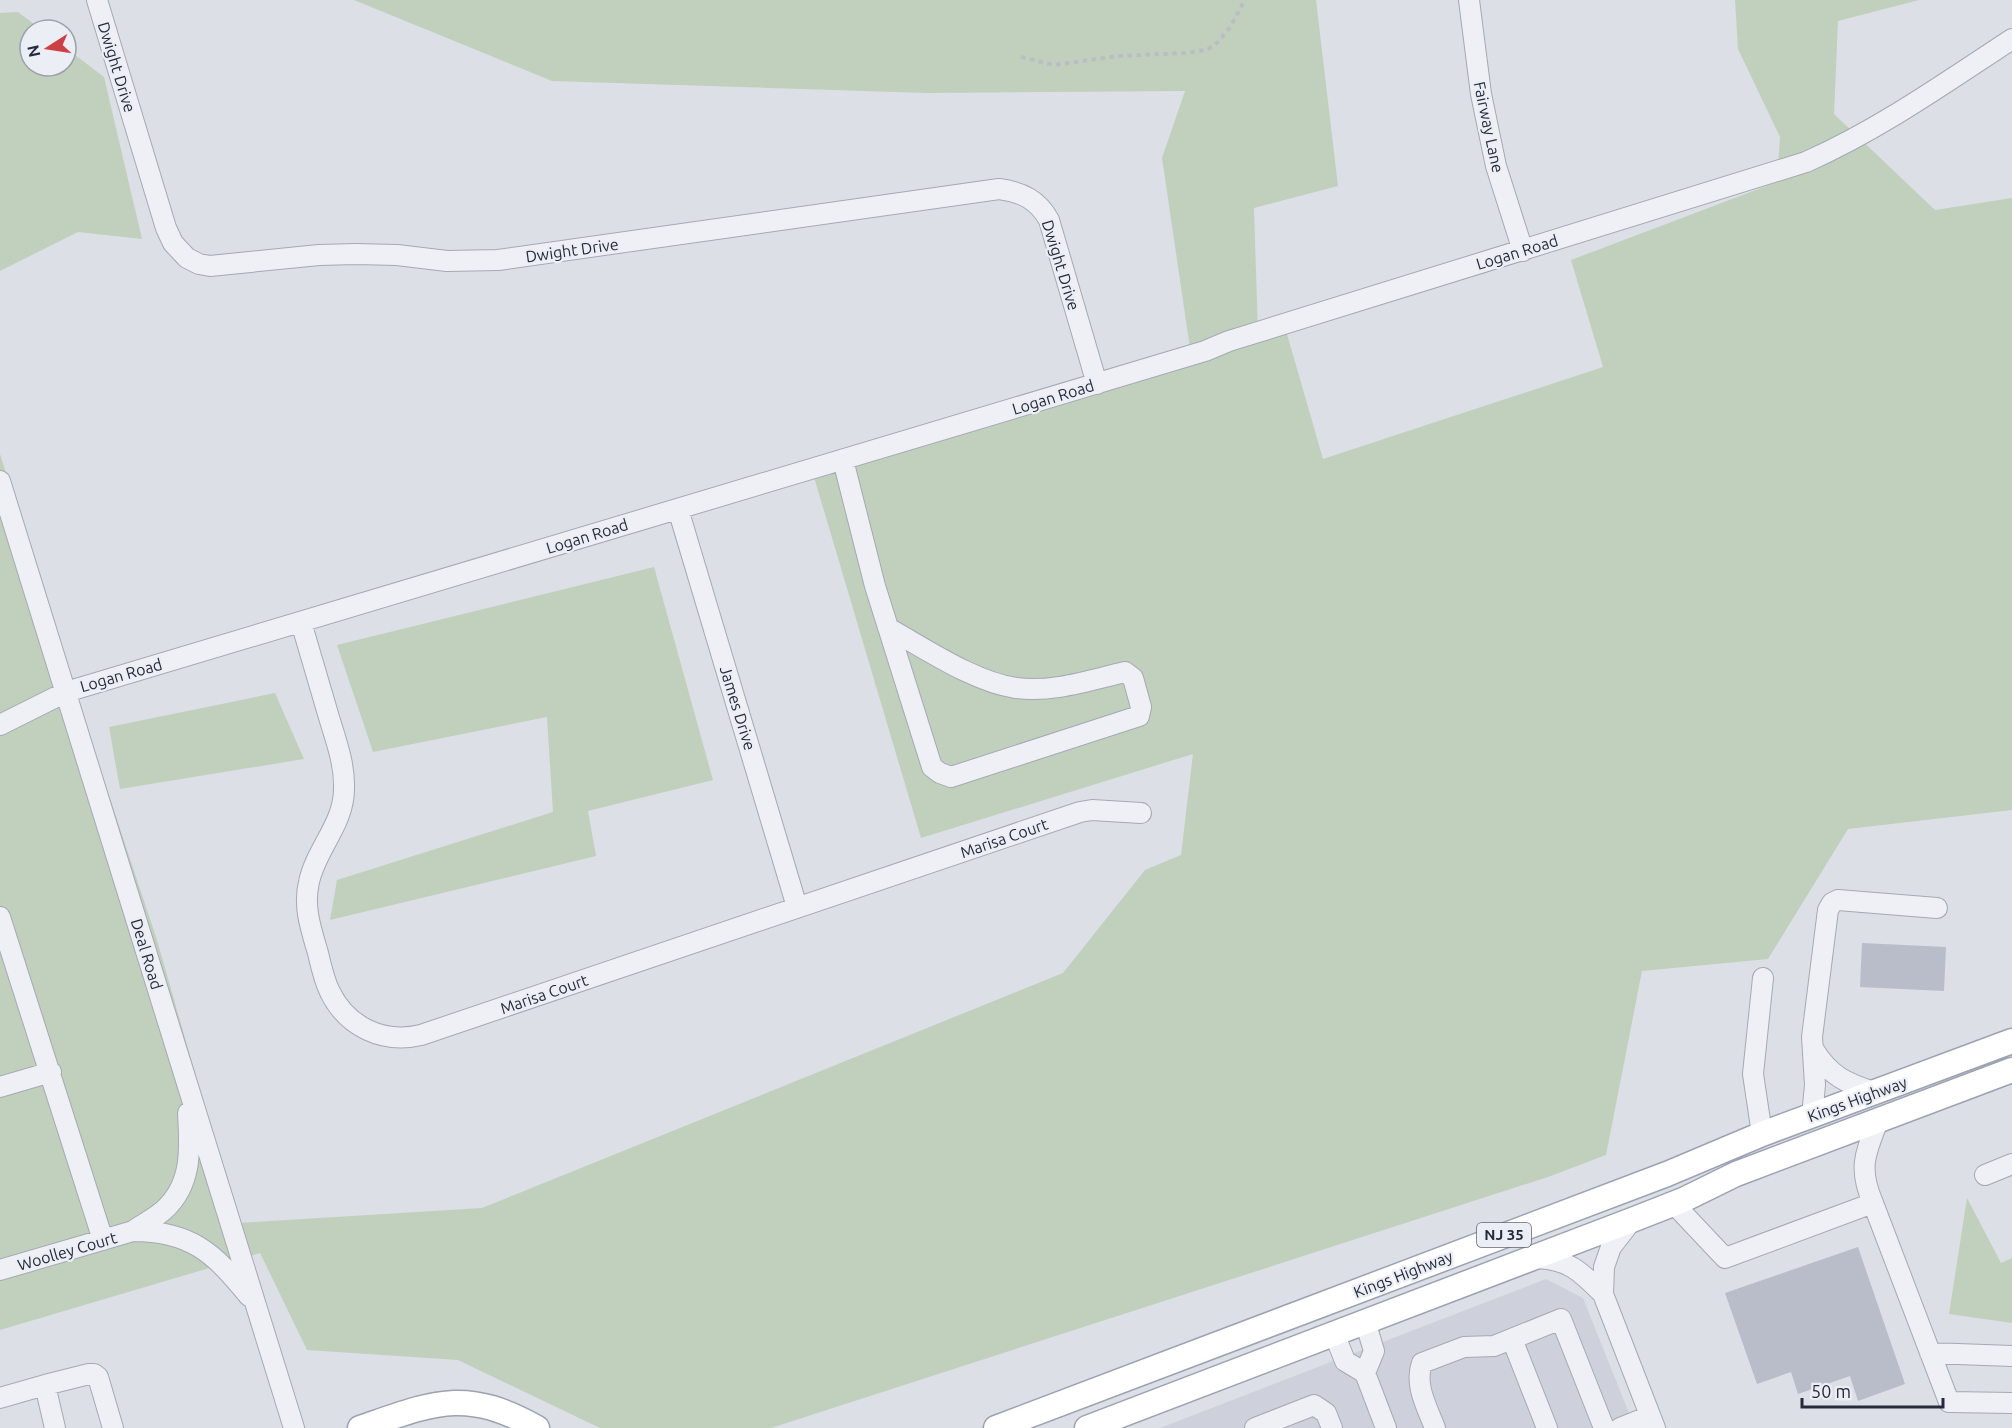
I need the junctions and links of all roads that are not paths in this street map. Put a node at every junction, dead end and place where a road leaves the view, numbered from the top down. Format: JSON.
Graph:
{"nodes":[{"id":1,"x":96,"y":0,"type":"edge"},
{"id":2,"x":1469,"y":0,"type":"edge"},
{"id":3,"x":2012,"y":39,"type":"edge"},
{"id":4,"x":1523,"y":250,"type":"junction"},
{"id":5,"x":1097,"y":384,"type":"junction"},
{"id":6,"x":843,"y":460,"type":"junction"},
{"id":7,"x":0,"y":481,"type":"edge"},
{"id":8,"x":678,"y":509,"type":"junction"},
{"id":9,"x":301,"y":622,"type":"junction"},
{"id":10,"x":888,"y":628,"type":"junction"},
{"id":11,"x":66,"y":692,"type":"junction"},
{"id":12,"x":0,"y":725,"type":"edge"},
{"id":13,"x":1141,"y":813,"type":"dead end"},
{"id":14,"x":797,"y":907,"type":"junction"},
{"id":15,"x":1936,"y":908,"type":"dead end"},
{"id":16,"x":0,"y":917,"type":"edge"},
{"id":17,"x":1763,"y":978,"type":"dead end"},
{"id":18,"x":2012,"y":1041,"type":"edge"},
{"id":19,"x":1814,"y":1050,"type":"junction"},
{"id":20,"x":2012,"y":1070,"type":"edge"},
{"id":21,"x":51,"y":1072,"type":"junction"},
{"id":22,"x":186,"y":1080,"type":"junction"},
{"id":23,"x":0,"y":1087,"type":"edge"},
{"id":24,"x":1874,"y":1092,"type":"junction"},
{"id":25,"x":1812,"y":1116,"type":"junction"},
{"id":26,"x":1878,"y":1121,"type":"junction"},
{"id":27,"x":1762,"y":1134,"type":"junction"},
{"id":28,"x":2012,"y":1164,"type":"edge"},
{"id":29,"x":1985,"y":1175,"type":"dead end"},
{"id":30,"x":1873,"y":1203,"type":"junction"},
{"id":31,"x":1674,"y":1204,"type":"junction"},
{"id":32,"x":1632,"y":1221,"type":"junction"},
{"id":33,"x":133,"y":1231,"type":"junction"},
{"id":34,"x":103,"y":1240,"type":"junction"},
{"id":35,"x":1530,"y":1258,"type":"junction"},
{"id":36,"x":0,"y":1270,"type":"edge"},
{"id":37,"x":1603,"y":1294,"type":"junction"},
{"id":38,"x":256,"y":1306,"type":"junction"},
{"id":39,"x":1365,"y":1322,"type":"junction"},
{"id":40,"x":1335,"y":1333,"type":"junction"},
{"id":41,"x":1512,"y":1339,"type":"junction"},
{"id":42,"x":1930,"y":1353,"type":"junction"},
{"id":43,"x":2012,"y":1356,"type":"edge"},
{"id":44,"x":1365,"y":1373,"type":"junction"},
{"id":45,"x":45,"y":1385,"type":"junction"},
{"id":46,"x":0,"y":1398,"type":"edge"},
{"id":47,"x":2012,"y":1403,"type":"edge"},
{"id":48,"x":1653,"y":1422,"type":"edge"},
{"id":49,"x":55,"y":1428,"type":"edge"},
{"id":50,"x":113,"y":1428,"type":"edge"},
{"id":51,"x":294,"y":1428,"type":"edge"},
{"id":52,"x":360,"y":1428,"type":"edge"},
{"id":53,"x":537,"y":1428,"type":"edge"},
{"id":54,"x":996,"y":1428,"type":"edge"},
{"id":55,"x":1087,"y":1428,"type":"edge"},
{"id":56,"x":1256,"y":1428,"type":"edge"},
{"id":57,"x":1332,"y":1428,"type":"edge"},
{"id":58,"x":1386,"y":1428,"type":"edge"},
{"id":59,"x":1435,"y":1428,"type":"edge"},
{"id":60,"x":1547,"y":1428,"type":"edge"},
{"id":61,"x":1604,"y":1428,"type":"edge"},
{"id":62,"x":1620,"y":1428,"type":"edge"}],
"edges":[{"from":1,"to":5,"type":"street","name":"Dwight Drive"},
{"from":2,"to":4,"type":"street","name":"Fairway Lane"},
{"from":3,"to":4,"type":"street","name":"Logan Road"},
{"from":4,"to":5,"type":"street","name":"Logan Road"},
{"from":5,"to":6,"type":"street","name":"Logan Road"},
{"from":6,"to":8,"type":"street","name":"Logan Road"},
{"from":6,"to":10,"type":"street"},
{"from":7,"to":11,"type":"street","name":"Deal Road"},
{"from":8,"to":9,"type":"street","name":"Logan Road"},
{"from":8,"to":14,"type":"street","name":"James Drive"},
{"from":9,"to":11,"type":"street","name":"Logan Road"},
{"from":9,"to":14,"type":"street","name":"Marisa Court"},
{"from":10,"to":10,"type":"street"},
{"from":11,"to":12,"type":"street","name":"Logan Road"},
{"from":11,"to":22,"type":"street","name":"Deal Road"},
{"from":13,"to":14,"type":"street","name":"Marisa Court"},
{"from":15,"to":19,"type":"street"},
{"from":16,"to":21,"type":"street"},
{"from":17,"to":27,"type":"street"},
{"from":18,"to":24,"type":"main road","name":"Kings Highway","number":"NJ 35"},
{"from":19,"to":24,"type":"street"},
{"from":19,"to":25,"type":"street"},
{"from":20,"to":26,"type":"main road","name":"Kings Highway","number":"NJ 35"},
{"from":21,"to":23,"type":"street"},
{"from":21,"to":34,"type":"street"},
{"from":22,"to":33,"type":"street","name":"Woolley Court"},
{"from":22,"to":38,"type":"street","name":"Deal Road"},
{"from":24,"to":25,"type":"main road","name":"Kings Highway","number":"NJ 35"},
{"from":25,"to":27,"type":"main road","name":"Kings Highway","number":"NJ 35"},
{"from":26,"to":30,"type":"street"},
{"from":26,"to":31,"type":"main road","name":"Kings Highway","number":"NJ 35"},
{"from":27,"to":54,"type":"main road","name":"Kings Highway","number":"NJ 35"},
{"from":28,"to":29,"type":"street"},
{"from":30,"to":31,"type":"street"},
{"from":30,"to":42,"type":"street"},
{"from":31,"to":32,"type":"main road","name":"Kings Highway","number":"NJ 35"},
{"from":32,"to":35,"type":"main road","name":"Kings Highway","number":"NJ 35"},
{"from":32,"to":37,"type":"street"},
{"from":33,"to":34,"type":"street","name":"Woolley Court"},
{"from":33,"to":38,"type":"street","name":"Woolley Court"},
{"from":34,"to":36,"type":"street","name":"Woolley Court"},
{"from":35,"to":37,"type":"street"},
{"from":35,"to":39,"type":"main road","name":"Kings Highway","number":"NJ 35"},
{"from":37,"to":48,"type":"street"},
{"from":38,"to":51,"type":"street","name":"Deal Road"},
{"from":39,"to":40,"type":"main road","name":"Kings Highway","number":"NJ 35"},
{"from":39,"to":44,"type":"street"},
{"from":40,"to":44,"type":"street"},
{"from":40,"to":55,"type":"main road","name":"Kings Highway","number":"NJ 35"},
{"from":41,"to":59,"type":"street"},
{"from":41,"to":60,"type":"street"},
{"from":41,"to":61,"type":"street"},
{"from":42,"to":43,"type":"street"},
{"from":42,"to":47,"type":"street"},
{"from":44,"to":58,"type":"street"},
{"from":45,"to":46,"type":"street"},
{"from":45,"to":49,"type":"street"},
{"from":45,"to":50,"type":"street"},
{"from":48,"to":62,"type":"street"},
{"from":52,"to":53,"type":"main road"},
{"from":56,"to":57,"type":"street"}]}
